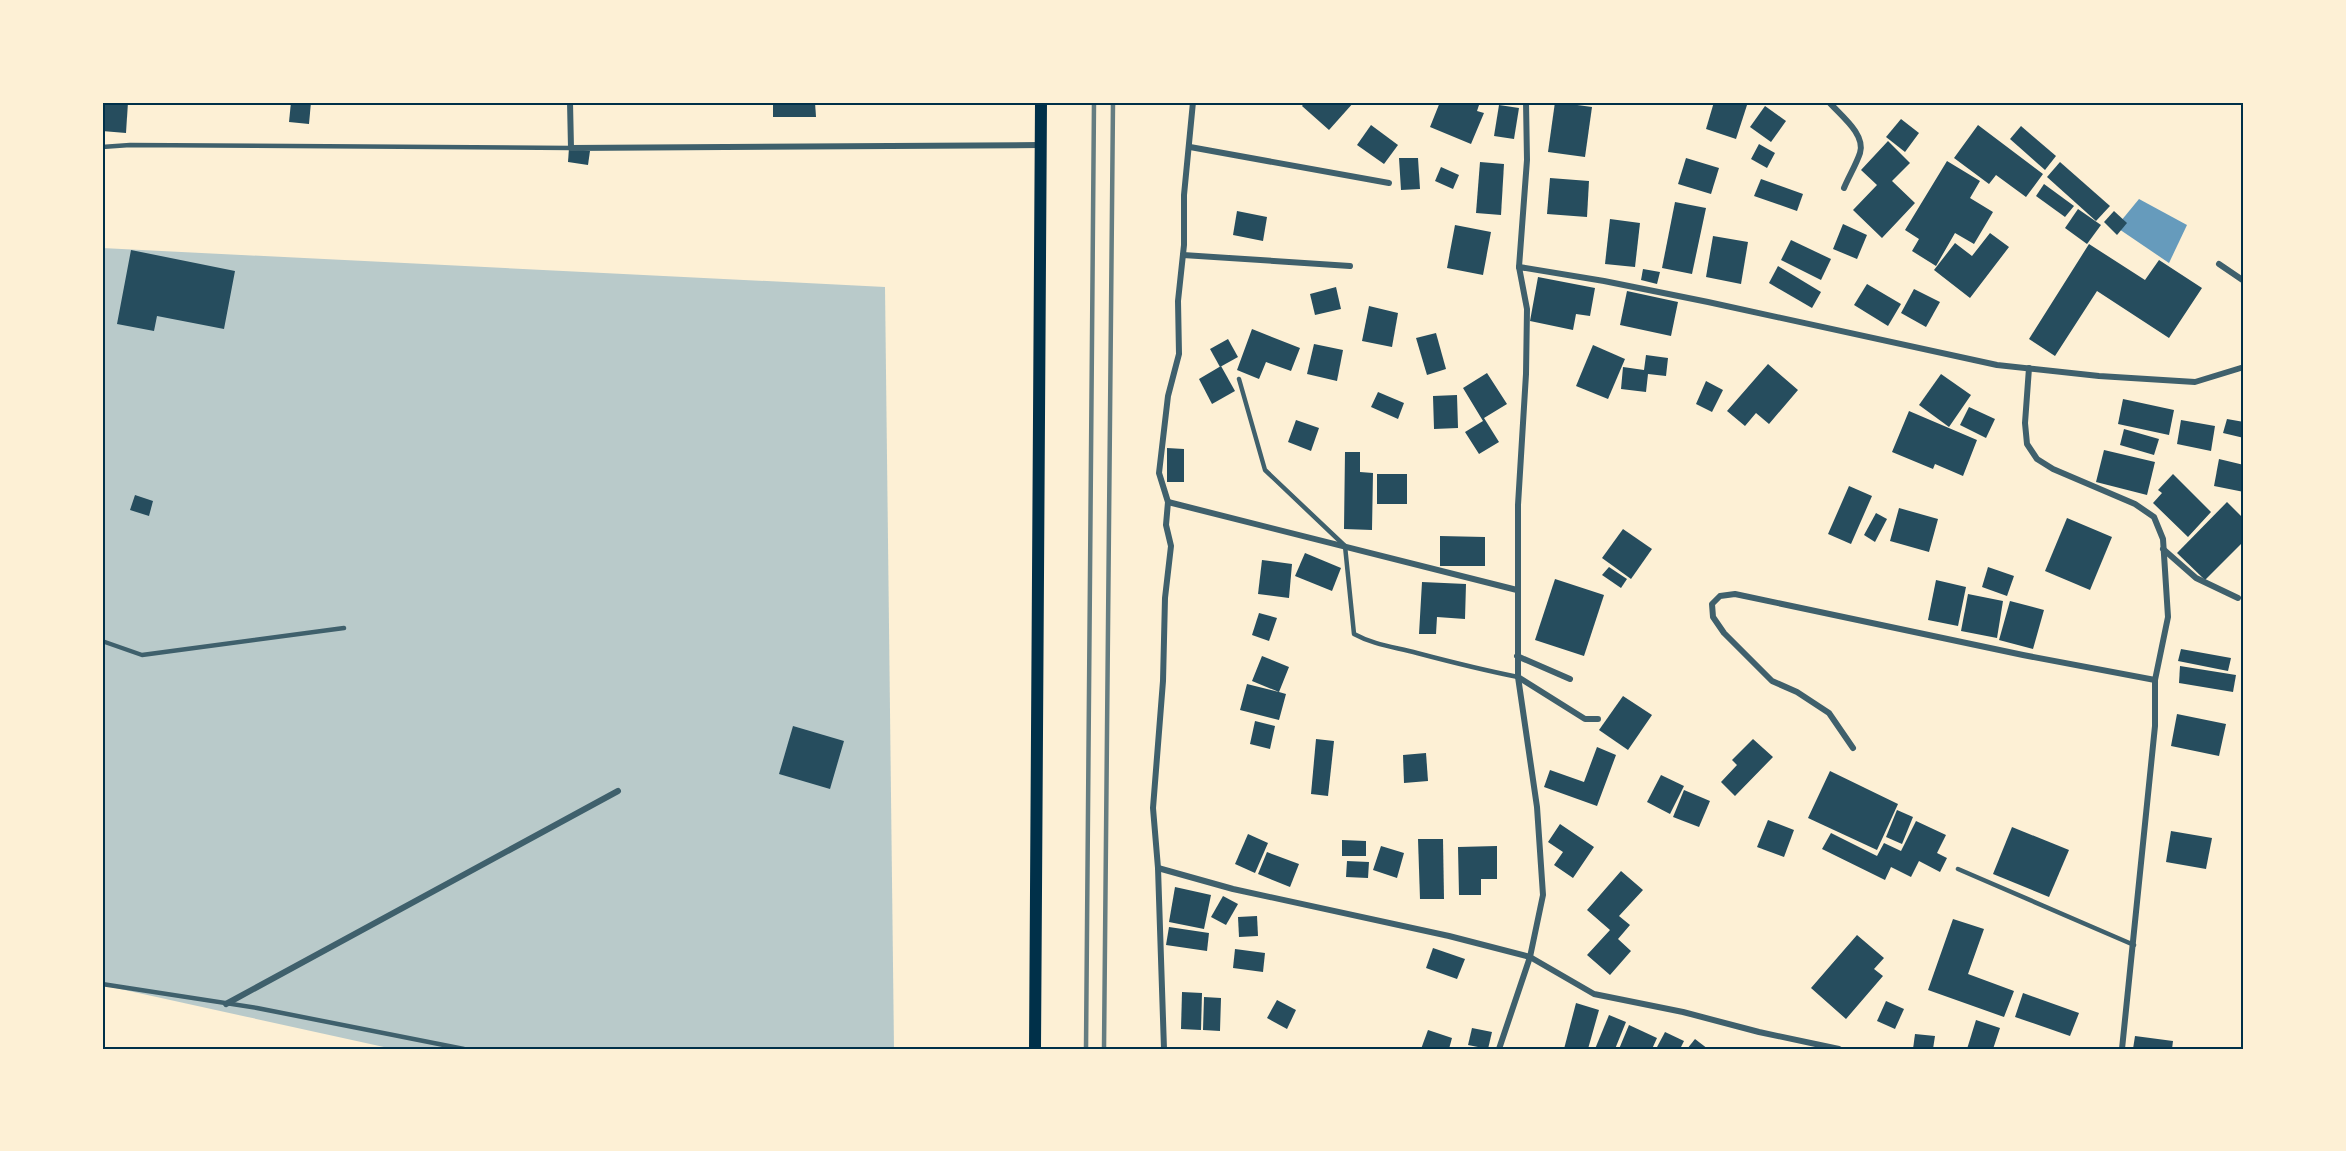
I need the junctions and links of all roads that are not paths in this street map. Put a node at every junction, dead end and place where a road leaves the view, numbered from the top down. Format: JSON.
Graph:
{"nodes":[{"id":1,"x":570,"y":102,"type":"edge"},
{"id":2,"x":1041,"y":102,"type":"edge"},
{"id":3,"x":1193,"y":102,"type":"edge"},
{"id":4,"x":1526,"y":102,"type":"edge"},
{"id":5,"x":1829,"y":102,"type":"edge"},
{"id":6,"x":1040,"y":145,"type":"junction"},
{"id":7,"x":102,"y":147,"type":"edge"},
{"id":8,"x":1190,"y":147,"type":"junction"},
{"id":9,"x":571,"y":148,"type":"junction"},
{"id":10,"x":1389,"y":183,"type":"dead end"},
{"id":11,"x":1844,"y":188,"type":"dead end"},
{"id":12,"x":1183,"y":255,"type":"junction"},
{"id":13,"x":2219,"y":264,"type":"dead end"},
{"id":14,"x":1350,"y":266,"type":"dead end"},
{"id":15,"x":1519,"y":267,"type":"junction"},
{"id":16,"x":2244,"y":281,"type":"edge"},
{"id":17,"x":2244,"y":367,"type":"edge"},
{"id":18,"x":2029,"y":368,"type":"junction"},
{"id":19,"x":1239,"y":379,"type":"dead end"},
{"id":20,"x":1168,"y":502,"type":"junction"},
{"id":21,"x":1344,"y":546,"type":"junction"},
{"id":22,"x":2163,"y":549,"type":"junction"},
{"id":23,"x":1517,"y":590,"type":"junction"},
{"id":24,"x":2238,"y":598,"type":"dead end"},
{"id":25,"x":344,"y":628,"type":"dead end"},
{"id":26,"x":102,"y":641,"type":"edge"},
{"id":27,"x":1517,"y":656,"type":"junction"},
{"id":28,"x":1518,"y":677,"type":"junction"},
{"id":29,"x":1570,"y":679,"type":"dead end"},
{"id":30,"x":2155,"y":680,"type":"junction"},
{"id":31,"x":1598,"y":719,"type":"dead end"},
{"id":32,"x":1853,"y":748,"type":"dead end"},
{"id":33,"x":618,"y":791,"type":"dead end"},
{"id":34,"x":1158,"y":868,"type":"junction"},
{"id":35,"x":1958,"y":869,"type":"dead end"},
{"id":36,"x":2134,"y":945,"type":"junction"},
{"id":37,"x":1530,"y":957,"type":"junction"},
{"id":38,"x":102,"y":984,"type":"edge"},
{"id":39,"x":226,"y":1004,"type":"junction"},
{"id":40,"x":464,"y":1049,"type":"edge"},
{"id":41,"x":1035,"y":1049,"type":"edge"},
{"id":42,"x":1164,"y":1049,"type":"edge"},
{"id":43,"x":1499,"y":1049,"type":"edge"},
{"id":44,"x":1839,"y":1049,"type":"edge"},
{"id":45,"x":2122,"y":1049,"type":"edge"}],
"edges":[{"from":1,"to":9,"type":"street"},
{"from":2,"to":6,"type":"main road"},
{"from":3,"to":8,"type":"street"},
{"from":4,"to":15,"type":"street"},
{"from":5,"to":11,"type":"street"},
{"from":6,"to":9,"type":"street"},
{"from":6,"to":41,"type":"main road"},
{"from":7,"to":9,"type":"lane"},
{"from":8,"to":10,"type":"street"},
{"from":8,"to":12,"type":"street"},
{"from":12,"to":14,"type":"street"},
{"from":12,"to":20,"type":"street"},
{"from":13,"to":16,"type":"street"},
{"from":15,"to":18,"type":"street"},
{"from":15,"to":23,"type":"street"},
{"from":17,"to":18,"type":"street"},
{"from":18,"to":22,"type":"street"},
{"from":19,"to":21,"type":"lane"},
{"from":20,"to":21,"type":"street"},
{"from":20,"to":34,"type":"street"},
{"from":21,"to":23,"type":"street"},
{"from":21,"to":28,"type":"lane"},
{"from":22,"to":24,"type":"street"},
{"from":22,"to":30,"type":"street"},
{"from":23,"to":27,"type":"street"},
{"from":25,"to":26,"type":"lane"},
{"from":27,"to":28,"type":"street"},
{"from":27,"to":29,"type":"street"},
{"from":28,"to":31,"type":"street"},
{"from":28,"to":37,"type":"street"},
{"from":30,"to":32,"type":"street"},
{"from":30,"to":36,"type":"street"},
{"from":33,"to":39,"type":"street"},
{"from":34,"to":37,"type":"street"},
{"from":34,"to":42,"type":"street"},
{"from":35,"to":36,"type":"lane"},
{"from":36,"to":45,"type":"street"},
{"from":37,"to":43,"type":"street"},
{"from":37,"to":44,"type":"street"},
{"from":38,"to":39,"type":"lane"},
{"from":39,"to":40,"type":"lane"}]}
